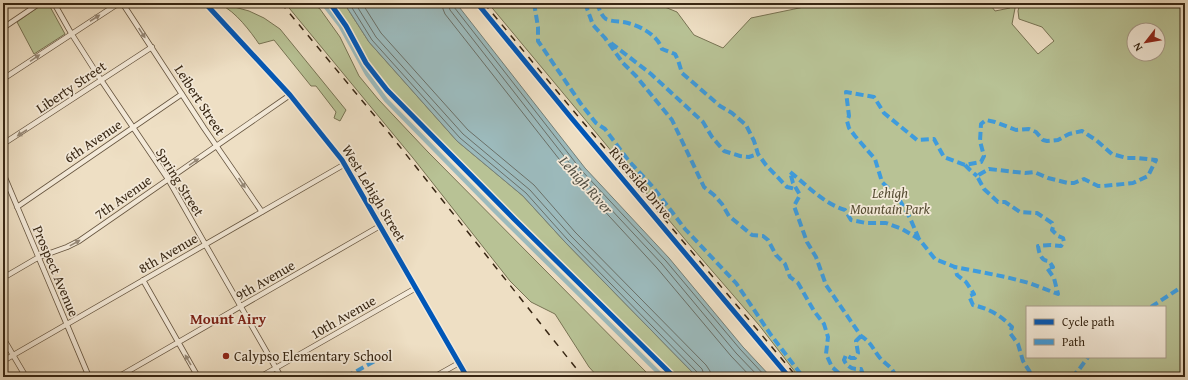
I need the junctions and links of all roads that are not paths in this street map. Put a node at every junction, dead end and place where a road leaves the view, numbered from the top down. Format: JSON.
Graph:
{"nodes":[{"id":1,"x":40,"y":3,"type":"edge"},
{"id":2,"x":54,"y":3,"type":"edge"},
{"id":3,"x":119,"y":3,"type":"edge"},
{"id":4,"x":205,"y":3,"type":"edge"},
{"id":5,"x":477,"y":3,"type":"edge"},
{"id":6,"x":3,"y":28,"type":"edge"},
{"id":7,"x":71,"y":34,"type":"junction"},
{"id":8,"x":152,"y":47,"type":"junction"},
{"id":9,"x":3,"y":79,"type":"edge"},
{"id":10,"x":101,"y":80,"type":"junction"},
{"id":11,"x":182,"y":94,"type":"junction"},
{"id":12,"x":290,"y":95,"type":"junction"},
{"id":13,"x":133,"y":128,"type":"junction"},
{"id":14,"x":3,"y":144,"type":"edge"},
{"id":15,"x":217,"y":146,"type":"junction"},
{"id":16,"x":345,"y":164,"type":"junction"},
{"id":17,"x":3,"y":173,"type":"edge"},
{"id":18,"x":168,"y":179,"type":"junction"},
{"id":19,"x":8,"y":186,"type":"junction"},
{"id":20,"x":3,"y":189,"type":"edge"},
{"id":21,"x":17,"y":207,"type":"junction"},
{"id":22,"x":262,"y":212,"type":"junction"},
{"id":23,"x":380,"y":226,"type":"junction"},
{"id":24,"x":205,"y":244,"type":"junction"},
{"id":25,"x":39,"y":257,"type":"junction"},
{"id":26,"x":3,"y":278,"type":"edge"},
{"id":27,"x":143,"y":280,"type":"junction"},
{"id":28,"x":416,"y":288,"type":"junction"},
{"id":29,"x":240,"y":307,"type":"junction"},
{"id":30,"x":66,"y":324,"type":"junction"},
{"id":31,"x":3,"y":338,"type":"edge"},
{"id":32,"x":178,"y":342,"type":"junction"},
{"id":33,"x":13,"y":355,"type":"junction"},
{"id":34,"x":3,"y":361,"type":"edge"},
{"id":35,"x":459,"y":363,"type":"junction"},
{"id":36,"x":276,"y":368,"type":"junction"},
{"id":37,"x":26,"y":377,"type":"edge"},
{"id":38,"x":89,"y":377,"type":"edge"},
{"id":39,"x":118,"y":377,"type":"edge"},
{"id":40,"x":198,"y":377,"type":"edge"},
{"id":41,"x":260,"y":377,"type":"edge"},
{"id":42,"x":281,"y":377,"type":"edge"},
{"id":43,"x":434,"y":377,"type":"edge"},
{"id":44,"x":467,"y":377,"type":"edge"},
{"id":45,"x":789,"y":377,"type":"edge"}],
"edges":[{"from":1,"to":6,"type":"street"},
{"from":2,"to":7,"type":"street","name":"Spring Street"},
{"from":7,"to":3,"type":"street","one_way":true},
{"from":3,"to":8,"type":"street","name":"Leibert Street","one_way":true},
{"from":4,"to":12,"type":"street","name":"West Lehigh Street"},
{"from":5,"to":45,"type":"street","name":"Riverside Drive"},
{"from":9,"to":7,"type":"street","one_way":true},
{"from":7,"to":10,"type":"street","name":"Spring Street"},
{"from":8,"to":10,"type":"street","name":"Liberty Street"},
{"from":8,"to":11,"type":"street","name":"Leibert Street"},
{"from":10,"to":13,"type":"street","name":"Spring Street"},
{"from":10,"to":14,"type":"street","name":"Liberty Street","one_way":true},
{"from":11,"to":13,"type":"street","name":"6th Avenue"},
{"from":11,"to":15,"type":"street","name":"Leibert Street"},
{"from":12,"to":15,"type":"street","name":"7th Avenue"},
{"from":12,"to":16,"type":"street","name":"West Lehigh Street"},
{"from":13,"to":18,"type":"street","name":"Spring Street"},
{"from":13,"to":21,"type":"street","name":"6th Avenue"},
{"from":18,"to":15,"type":"street","name":"7th Avenue","one_way":true},
{"from":15,"to":22,"type":"street","name":"Leibert Street","one_way":true},
{"from":16,"to":22,"type":"street","name":"8th Avenue"},
{"from":16,"to":23,"type":"street","name":"West Lehigh Street"},
{"from":17,"to":19,"type":"street","name":"Prospect Avenue"},
{"from":18,"to":24,"type":"street","name":"Spring Street"},
{"from":25,"to":18,"type":"street","name":"7th Avenue","one_way":true},
{"from":19,"to":20,"type":"street"},
{"from":19,"to":21,"type":"street","name":"Prospect Avenue"},
{"from":21,"to":25,"type":"street","name":"Prospect Avenue"},
{"from":22,"to":24,"type":"street","name":"8th Avenue"},
{"from":23,"to":28,"type":"street","name":"West Lehigh Street"},
{"from":23,"to":29,"type":"street","name":"9th Avenue"},
{"from":24,"to":27,"type":"street","name":"8th Avenue"},
{"from":24,"to":29,"type":"street","name":"Spring Street"},
{"from":25,"to":26,"type":"street","name":"7th Avenue"},
{"from":25,"to":30,"type":"street","name":"Prospect Avenue"},
{"from":27,"to":30,"type":"street","name":"8th Avenue"},
{"from":27,"to":32,"type":"street"},
{"from":28,"to":35,"type":"street","name":"West Lehigh Street"},
{"from":28,"to":36,"type":"street","name":"10th Avenue"},
{"from":29,"to":32,"type":"street","name":"9th Avenue"},
{"from":29,"to":36,"type":"street","name":"Spring Street"},
{"from":30,"to":33,"type":"street","name":"8th Avenue"},
{"from":30,"to":38,"type":"street","name":"Prospect Avenue"},
{"from":31,"to":33,"type":"street"},
{"from":32,"to":39,"type":"street","name":"9th Avenue"},
{"from":40,"to":32,"type":"street","one_way":true},
{"from":33,"to":34,"type":"street","name":"8th Avenue"},
{"from":33,"to":37,"type":"street"},
{"from":35,"to":43,"type":"street"},
{"from":35,"to":44,"type":"street","name":"West Lehigh Street"},
{"from":36,"to":41,"type":"street","name":"10th Avenue"},
{"from":36,"to":42,"type":"street","name":"Spring Street"}]}
